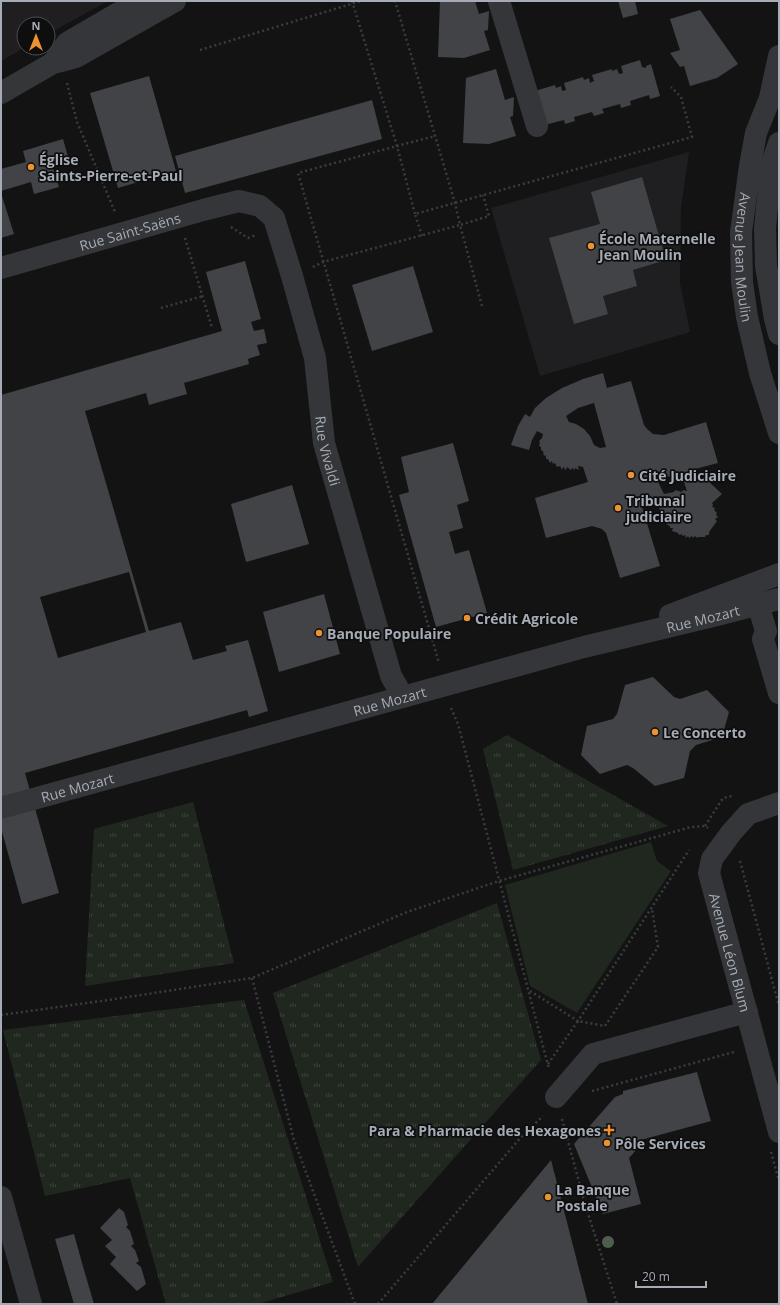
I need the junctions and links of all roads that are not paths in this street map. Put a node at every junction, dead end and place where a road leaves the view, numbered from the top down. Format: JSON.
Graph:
{"nodes":[{"id":1,"x":139,"y":1,"type":"edge"},
{"id":2,"x":175,"y":1,"type":"edge"},
{"id":3,"x":499,"y":1,"type":"edge"},
{"id":4,"x":779,"y":56,"type":"edge"},
{"id":5,"x":53,"y":63,"type":"junction"},
{"id":6,"x":779,"y":79,"type":"edge"},
{"id":7,"x":1,"y":93,"type":"edge"},
{"id":8,"x":770,"y":98,"type":"junction"},
{"id":9,"x":537,"y":126,"type":"dead end"},
{"id":10,"x":779,"y":143,"type":"edge"},
{"id":11,"x":260,"y":206,"type":"joint"},
{"id":12,"x":1,"y":268,"type":"edge"},
{"id":13,"x":779,"y":334,"type":"edge"},
{"id":14,"x":779,"y":434,"type":"edge"},
{"id":15,"x":779,"y":574,"type":"edge"},
{"id":16,"x":779,"y":599,"type":"edge"},
{"id":17,"x":758,"y":604,"type":"junction"},
{"id":18,"x":773,"y":630,"type":"edge"},
{"id":19,"x":584,"y":647,"type":"junction"},
{"id":20,"x":779,"y":693,"type":"edge"},
{"id":21,"x":404,"y":697,"type":"junction"},
{"id":22,"x":779,"y":803,"type":"edge"},
{"id":23,"x":1,"y":808,"type":"edge"},
{"id":24,"x":745,"y":1004,"type":"junction"},
{"id":25,"x":555,"y":1108,"type":"road end"},
{"id":26,"x":779,"y":1132,"type":"edge"},
{"id":27,"x":1,"y":1197,"type":"edge"},
{"id":28,"x":5,"y":1223,"type":"edge"},
{"id":29,"x":31,"y":1304,"type":"edge"}],
"edges":[{"from":1,"to":5,"type":"street"},
{"from":2,"to":5,"type":"street"},
{"from":3,"to":9,"type":"street"},
{"from":4,"to":8,"type":"street","name":"Avenue Jean Moulin"},
{"from":5,"to":7,"type":"street"},
{"from":6,"to":8,"type":"street"},
{"from":8,"to":14,"type":"street","name":"Avenue Jean Moulin"},
{"from":10,"to":13,"type":"street","name":"Avenue Jean Moulin"},
{"from":11,"to":12,"type":"street","name":"Rue Saint-Saëns"},
{"from":11,"to":21,"type":"street","name":"Rue Vivaldi"},
{"from":15,"to":19,"type":"street"},
{"from":16,"to":17,"type":"street","name":"Rue Mozart"},
{"from":17,"to":18,"type":"street"},
{"from":17,"to":19,"type":"street","name":"Rue Mozart"},
{"from":18,"to":20,"type":"street"},
{"from":19,"to":21,"type":"street","name":"Rue Mozart"},
{"from":21,"to":23,"type":"street","name":"Rue Mozart"},
{"from":22,"to":24,"type":"street","name":"Avenue Léon Blum"},
{"from":24,"to":25,"type":"street"},
{"from":24,"to":26,"type":"street","name":"Avenue Léon Blum"},
{"from":27,"to":28,"type":"street"},
{"from":28,"to":29,"type":"street"}]}
